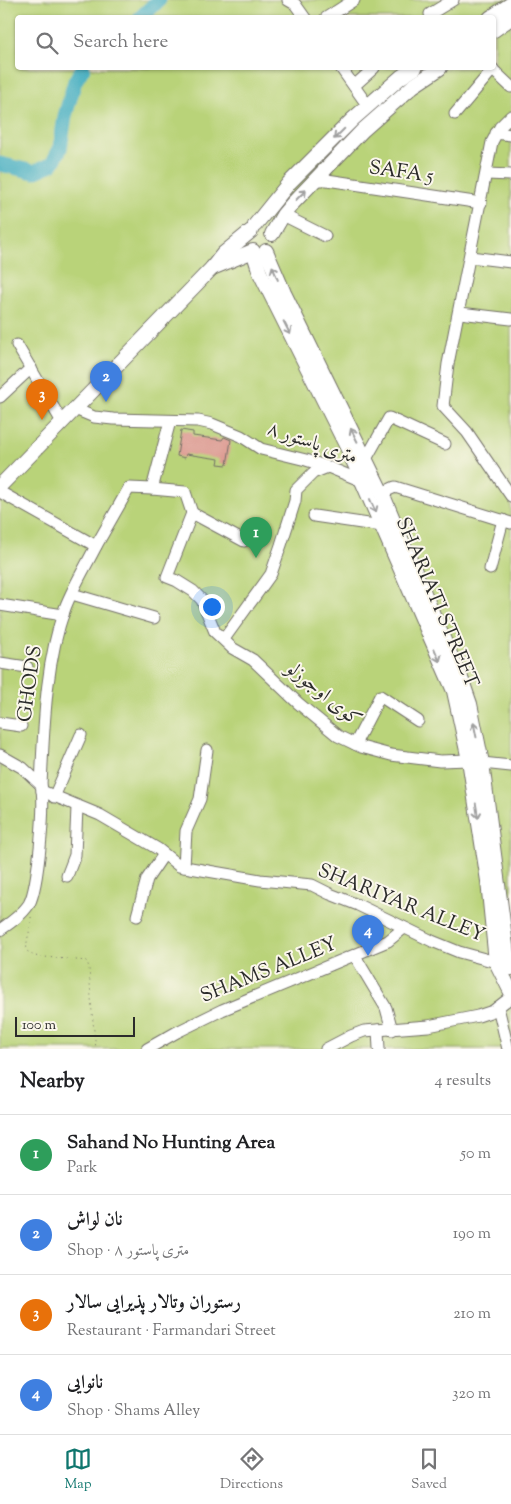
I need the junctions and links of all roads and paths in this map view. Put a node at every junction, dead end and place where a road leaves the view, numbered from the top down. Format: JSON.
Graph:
{"nodes":[{"id":1,"x":290,"y":0,"type":"edge"},
{"id":2,"x":354,"y":0,"type":"edge"},
{"id":3,"x":448,"y":1,"type":"edge"},
{"id":4,"x":511,"y":4,"type":"edge"},
{"id":5,"x":302,"y":15,"type":"edge"},
{"id":6,"x":331,"y":15,"type":"edge"},
{"id":7,"x":430,"y":15,"type":"edge"},
{"id":8,"x":494,"y":15,"type":"edge"},
{"id":9,"x":511,"y":18,"type":"edge"},
{"id":10,"x":496,"y":29,"type":"edge"},
{"id":11,"x":342,"y":70,"type":"edge"},
{"id":12,"x":372,"y":70,"type":"edge"},
{"id":13,"x":412,"y":70,"type":"edge"},
{"id":14,"x":437,"y":70,"type":"edge"},
{"id":15,"x":490,"y":70,"type":"edge"},
{"id":16,"x":494,"y":70,"type":"edge"},
{"id":17,"x":354,"y":86,"type":"junction"},
{"id":18,"x":511,"y":87,"type":"edge"},
{"id":19,"x":368,"y":106,"type":"junction"},
{"id":20,"x":455,"y":114,"type":"dead end"},
{"id":21,"x":511,"y":116,"type":"edge"},
{"id":22,"x":353,"y":120,"type":"junction"},
{"id":23,"x":363,"y":130,"type":"junction"},
{"id":24,"x":496,"y":133,"type":"junction"},
{"id":25,"x":511,"y":135,"type":"edge"},
{"id":26,"x":487,"y":174,"type":"junction"},
{"id":27,"x":511,"y":175,"type":"edge"},
{"id":28,"x":315,"y":180,"type":"junction"},
{"id":29,"x":481,"y":203,"type":"junction"},
{"id":30,"x":283,"y":215,"type":"junction"},
{"id":31,"x":253,"y":228,"type":"junction"},
{"id":32,"x":272,"y":234,"type":"junction"},
{"id":33,"x":325,"y":236,"type":"dead end"},
{"id":34,"x":260,"y":251,"type":"junction"},
{"id":35,"x":470,"y":257,"type":"junction"},
{"id":36,"x":511,"y":262,"type":"edge"},
{"id":37,"x":212,"y":268,"type":"junction"},
{"id":38,"x":278,"y":295,"type":"junction"},
{"id":39,"x":460,"y":313,"type":"junction"},
{"id":40,"x":511,"y":319,"type":"edge"},
{"id":41,"x":16,"y":345,"type":"dead end"},
{"id":42,"x":31,"y":368,"type":"junction"},
{"id":43,"x":0,"y":397,"type":"edge"},
{"id":44,"x":75,"y":409,"type":"junction"},
{"id":45,"x":170,"y":421,"type":"junction"},
{"id":46,"x":62,"y":422,"type":"junction"},
{"id":47,"x":445,"y":444,"type":"dead end"},
{"id":48,"x":366,"y":459,"type":"junction"},
{"id":49,"x":328,"y":467,"type":"junction"},
{"id":50,"x":362,"y":481,"type":"junction"},
{"id":51,"x":0,"y":486,"type":"edge"},
{"id":52,"x":152,"y":489,"type":"junction"},
{"id":53,"x":0,"y":492,"type":"edge"},
{"id":54,"x":382,"y":493,"type":"junction"},
{"id":55,"x":511,"y":496,"type":"edge"},
{"id":56,"x":192,"y":513,"type":"junction"},
{"id":57,"x":314,"y":516,"type":"dead end"},
{"id":58,"x":507,"y":521,"type":"edge"},
{"id":59,"x":382,"y":526,"type":"junction"},
{"id":60,"x":244,"y":541,"type":"dead end"},
{"id":61,"x":96,"y":546,"type":"junction"},
{"id":62,"x":490,"y":569,"type":"dead end"},
{"id":63,"x":416,"y":589,"type":"junction"},
{"id":64,"x":72,"y":594,"type":"junction"},
{"id":65,"x":0,"y":605,"type":"edge"},
{"id":66,"x":63,"y":615,"type":"junction"},
{"id":67,"x":154,"y":618,"type":"dead end"},
{"id":68,"x":224,"y":640,"type":"junction"},
{"id":69,"x":0,"y":663,"type":"edge"},
{"id":70,"x":27,"y":668,"type":"dead end"},
{"id":71,"x":418,"y":721,"type":"dead end"},
{"id":72,"x":0,"y":723,"type":"edge"},
{"id":73,"x":21,"y":726,"type":"dead end"},
{"id":74,"x":81,"y":735,"type":"dead end"},
{"id":75,"x":355,"y":744,"type":"junction"},
{"id":76,"x":207,"y":750,"type":"dead end"},
{"id":77,"x":0,"y":755,"type":"edge"},
{"id":78,"x":476,"y":761,"type":"junction"},
{"id":79,"x":511,"y":766,"type":"edge"},
{"id":80,"x":42,"y":788,"type":"junction"},
{"id":81,"x":54,"y":797,"type":"junction"},
{"id":82,"x":77,"y":807,"type":"junction"},
{"id":83,"x":164,"y":854,"type":"junction"},
{"id":84,"x":184,"y":867,"type":"junction"},
{"id":85,"x":68,"y":876,"type":"dead end"},
{"id":86,"x":29,"y":904,"type":"junction"},
{"id":87,"x":136,"y":916,"type":"dead end"},
{"id":88,"x":404,"y":928,"type":"junction"},
{"id":89,"x":0,"y":930,"type":"edge"},
{"id":90,"x":355,"y":956,"type":"junction"},
{"id":91,"x":496,"y":962,"type":"junction"},
{"id":92,"x":511,"y":968,"type":"edge"},
{"id":93,"x":511,"y":994,"type":"edge"},
{"id":94,"x":498,"y":1007,"type":"junction"},
{"id":95,"x":378,"y":1030,"type":"junction"},
{"id":96,"x":392,"y":1030,"type":"junction"},
{"id":97,"x":96,"y":1049,"type":"edge"},
{"id":98,"x":147,"y":1049,"type":"edge"},
{"id":99,"x":326,"y":1049,"type":"edge"},
{"id":100,"x":379,"y":1049,"type":"edge"},
{"id":101,"x":508,"y":1049,"type":"edge"}],
"edges":[{"from":1,"to":5,"type":"street"},
{"from":2,"to":6,"type":"street"},
{"from":3,"to":7,"type":"street"},
{"from":4,"to":8,"type":"main road"},
{"from":9,"to":10,"type":"main road"},
{"from":11,"to":17,"type":"street"},
{"from":12,"to":17,"type":"street"},
{"from":13,"to":19,"type":"main road"},
{"from":14,"to":23,"type":"main road"},
{"from":15,"to":20,"type":"street"},
{"from":16,"to":18,"type":"street"},
{"from":17,"to":19,"type":"street"},
{"from":19,"to":22,"type":"main road"},
{"from":21,"to":24,"type":"street"},
{"from":22,"to":23,"type":"main road"},
{"from":22,"to":31,"type":"main road","one_way":true},
{"from":23,"to":28,"type":"main road"},
{"from":24,"to":25,"type":"street"},
{"from":24,"to":26,"type":"street"},
{"from":26,"to":27,"type":"street"},
{"from":26,"to":29,"type":"street"},
{"from":28,"to":29,"type":"street","name":"SAFA 5"},
{"from":30,"to":28,"type":"main road","one_way":true},
{"from":29,"to":35,"type":"street"},
{"from":30,"to":32,"type":"main road"},
{"from":30,"to":33,"type":"street"},
{"from":31,"to":32,"type":"main road"},
{"from":31,"to":34,"type":"main road","name":"SHARIATI STREET"},
{"from":31,"to":37,"type":"main road"},
{"from":32,"to":34,"type":"main road"},
{"from":34,"to":37,"type":"main road"},
{"from":34,"to":38,"type":"main road","name":"SHARIATI STREET"},
{"from":35,"to":36,"type":"street"},
{"from":35,"to":39,"type":"street"},
{"from":37,"to":44,"type":"main road"},
{"from":48,"to":38,"type":"main road","name":"SHARIATI STREET","one_way":true},
{"from":38,"to":50,"type":"main road","name":"SHARIATI STREET","one_way":true},
{"from":39,"to":40,"type":"street"},
{"from":39,"to":55,"type":"street"},
{"from":41,"to":42,"type":"street"},
{"from":42,"to":43,"type":"street"},
{"from":42,"to":46,"type":"street"},
{"from":44,"to":45,"type":"street","name":"۸ متری پاستور"},
{"from":44,"to":46,"type":"main road"},
{"from":45,"to":49,"type":"street","name":"۸ متری پاستور"},
{"from":45,"to":52,"type":"street"},
{"from":46,"to":51,"type":"main road"},
{"from":47,"to":48,"type":"street"},
{"from":48,"to":54,"type":"main road","name":"SHARIATI STREET"},
{"from":49,"to":50,"type":"street","name":"۸ متری پاستور"},
{"from":49,"to":68,"type":"street"},
{"from":50,"to":59,"type":"main road","name":"SHARIATI STREET","one_way":true},
{"from":52,"to":56,"type":"street"},
{"from":52,"to":61,"type":"street","name":"GHODS"},
{"from":53,"to":61,"type":"street"},
{"from":54,"to":58,"type":"street"},
{"from":54,"to":63,"type":"main road","name":"SHARIATI STREET"},
{"from":56,"to":60,"type":"street"},
{"from":56,"to":68,"type":"street","name":"کوی اوجوزلو"},
{"from":57,"to":59,"type":"street"},
{"from":58,"to":62,"type":"street"},
{"from":59,"to":63,"type":"main road","name":"SHARIATI STREET"},
{"from":61,"to":64,"type":"street","name":"GHODS"},
{"from":63,"to":78,"type":"main road","name":"SHARIATI STREET"},
{"from":64,"to":66,"type":"street","name":"GHODS"},
{"from":64,"to":67,"type":"street"},
{"from":65,"to":66,"type":"street"},
{"from":66,"to":80,"type":"street","name":"GHODS"},
{"from":68,"to":75,"type":"street","name":"کوی اوجوزلو"},
{"from":69,"to":70,"type":"street"},
{"from":71,"to":75,"type":"street"},
{"from":72,"to":73,"type":"street"},
{"from":74,"to":81,"type":"street"},
{"from":75,"to":78,"type":"street","name":"کوی اوجوزلو"},
{"from":76,"to":84,"type":"street"},
{"from":77,"to":80,"type":"street","name":"SHARIYAR ALLEY"},
{"from":78,"to":79,"type":"street","name":"کوی اوجوزلو"},
{"from":78,"to":91,"type":"main road","name":"SHARIATI STREET","one_way":true},
{"from":78,"to":92,"type":"main road","name":"SHARIATI STREET"},
{"from":80,"to":81,"type":"street","name":"SHARIYAR ALLEY"},
{"from":80,"to":86,"type":"street","name":"GHODS"},
{"from":81,"to":82,"type":"street","name":"SHARIYAR ALLEY"},
{"from":82,"to":83,"type":"street","name":"SHARIYAR ALLEY"},
{"from":82,"to":85,"type":"street"},
{"from":83,"to":84,"type":"street","name":"SHARIYAR ALLEY"},
{"from":83,"to":87,"type":"street"},
{"from":84,"to":88,"type":"street","name":"SHARIYAR ALLEY"},
{"from":86,"to":89,"type":"street","name":"GHODS"},
{"from":86,"to":97,"type":"path"},
{"from":88,"to":90,"type":"street","name":"SHAMS ALLEY"},
{"from":88,"to":91,"type":"street","name":"SHARIYAR ALLEY"},
{"from":90,"to":96,"type":"street"},
{"from":90,"to":98,"type":"street","name":"SHAMS ALLEY"},
{"from":91,"to":93,"type":"main road","name":"SHARIATI STREET"},
{"from":93,"to":94,"type":"street"},
{"from":94,"to":96,"type":"street"},
{"from":94,"to":101,"type":"street"},
{"from":95,"to":96,"type":"street"},
{"from":95,"to":99,"type":"street"},
{"from":95,"to":100,"type":"street"}]}
